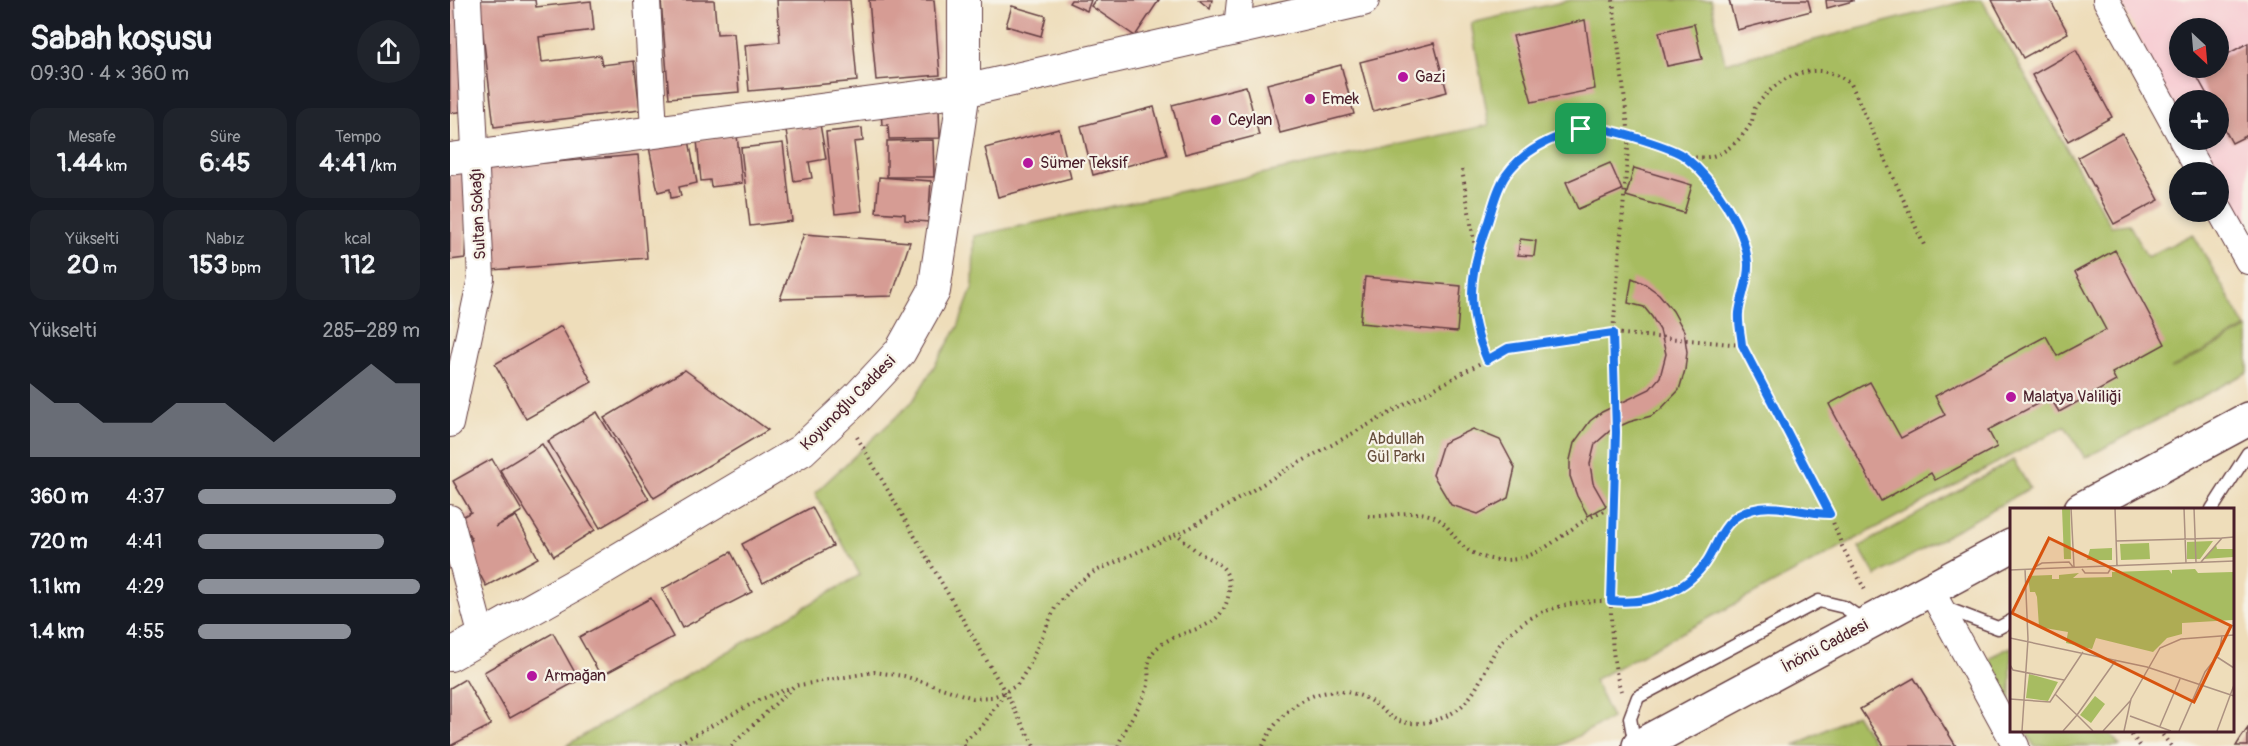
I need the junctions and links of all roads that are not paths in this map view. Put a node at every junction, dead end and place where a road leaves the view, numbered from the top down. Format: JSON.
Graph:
{"nodes":[{"id":1,"x":468,"y":0,"type":"edge"},
{"id":2,"x":647,"y":0,"type":"edge"},
{"id":3,"x":964,"y":0,"type":"edge"},
{"id":4,"x":1363,"y":0,"type":"edge"},
{"id":5,"x":2106,"y":0,"type":"edge"},
{"id":6,"x":1239,"y":14,"type":"edge"},
{"id":7,"x":964,"y":90,"type":"junction"},
{"id":8,"x":2169,"y":115,"type":"edge"},
{"id":9,"x":654,"y":131,"type":"junction"},
{"id":10,"x":463,"y":157,"type":"edge"},
{"id":11,"x":2226,"y":222,"type":"edge"},
{"id":12,"x":2248,"y":261,"type":"edge"},
{"id":13,"x":2248,"y":419,"type":"edge"},
{"id":14,"x":450,"y":424,"type":"edge"},
{"id":15,"x":2248,"y":438,"type":"edge"},
{"id":16,"x":2248,"y":453,"type":"edge"},
{"id":17,"x":2083,"y":508,"type":"edge"},
{"id":18,"x":2119,"y":508,"type":"edge"},
{"id":19,"x":2213,"y":508,"type":"edge"},
{"id":20,"x":450,"y":518,"type":"edge"},
{"id":21,"x":2010,"y":547,"type":"edge"},
{"id":22,"x":2010,"y":567,"type":"edge"},
{"id":23,"x":1939,"y":605,"type":"junction"},
{"id":24,"x":1873,"y":620,"type":"junction"},
{"id":25,"x":2010,"y":622,"type":"edge"},
{"id":26,"x":482,"y":637,"type":"junction"},
{"id":27,"x":450,"y":655,"type":"edge"},
{"id":28,"x":1635,"y":746,"type":"edge"},
{"id":29,"x":1639,"y":746,"type":"edge"},
{"id":30,"x":1674,"y":746,"type":"edge"},
{"id":31,"x":2016,"y":746,"type":"edge"}],
"edges":[{"from":1,"to":10,"type":"street","name":"Sultan Sokağı"},
{"from":2,"to":9,"type":"street"},
{"from":3,"to":7,"type":"street","name":"Koyunoğlu Caddesi"},
{"from":4,"to":6,"type":"street"},
{"from":5,"to":8,"type":"street"},
{"from":6,"to":7,"type":"street"},
{"from":7,"to":9,"type":"street"},
{"from":7,"to":26,"type":"street","name":"Koyunoğlu Caddesi"},
{"from":9,"to":10,"type":"street"},
{"from":10,"to":14,"type":"street","name":"Sultan Sokağı"},
{"from":11,"to":12,"type":"street"},
{"from":13,"to":17,"type":"main road"},
{"from":15,"to":18,"type":"main road"},
{"from":16,"to":19,"type":"lane"},
{"from":20,"to":26,"type":"street"},
{"from":21,"to":24,"type":"main road","name":"İnönü Caddesi"},
{"from":22,"to":23,"type":"main road","name":"İnönü Caddesi"},
{"from":23,"to":25,"type":"lane"},
{"from":23,"to":30,"type":"main road","name":"İnönü Caddesi"},
{"from":23,"to":31,"type":"street"},
{"from":24,"to":28,"type":"lane"},
{"from":24,"to":29,"type":"main road","name":"İnönü Caddesi"},
{"from":26,"to":27,"type":"street","name":"Koyunoğlu Caddesi"}]}
